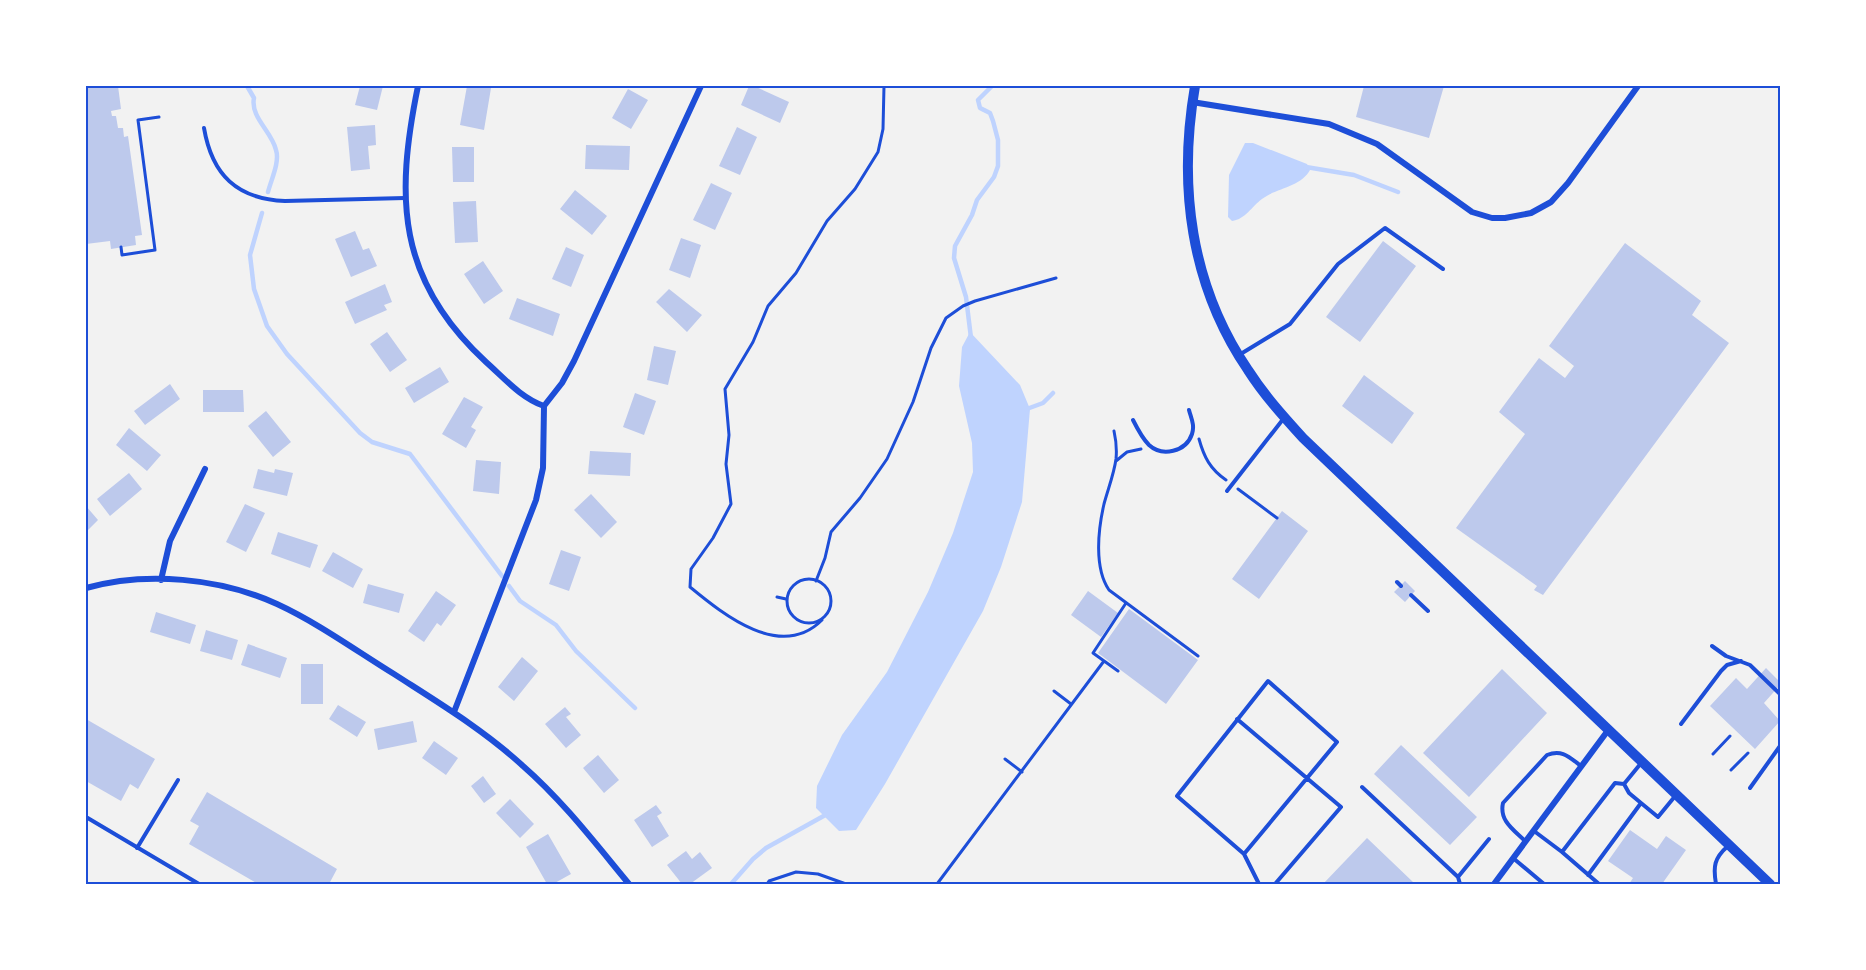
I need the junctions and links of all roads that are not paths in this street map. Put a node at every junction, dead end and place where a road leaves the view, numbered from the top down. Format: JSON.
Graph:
{"nodes":[{"id":1,"x":418,"y":86,"type":"edge"},
{"id":2,"x":701,"y":86,"type":"edge"},
{"id":3,"x":1195,"y":86,"type":"edge"},
{"id":4,"x":1638,"y":86,"type":"edge"},
{"id":5,"x":1192,"y":102,"type":"junction"},
{"id":6,"x":204,"y":128,"type":"dead end"},
{"id":7,"x":406,"y":198,"type":"junction"},
{"id":8,"x":1443,"y":269,"type":"dead end"},
{"id":9,"x":1239,"y":355,"type":"junction"},
{"id":10,"x":544,"y":406,"type":"junction"},
{"id":11,"x":1189,"y":410,"type":"dead end"},
{"id":12,"x":1284,"y":418,"type":"junction"},
{"id":13,"x":1133,"y":420,"type":"dead end"},
{"id":14,"x":206,"y":469,"type":"dead end"},
{"id":15,"x":1227,"y":491,"type":"dead end"},
{"id":16,"x":161,"y":580,"type":"junction"},
{"id":17,"x":86,"y":588,"type":"edge"},
{"id":18,"x":1411,"y":595,"type":"dead end"},
{"id":19,"x":1428,"y":611,"type":"dead end"},
{"id":20,"x":1712,"y":646,"type":"dead end"},
{"id":21,"x":1741,"y":661,"type":"junction"},
{"id":22,"x":1780,"y":694,"type":"edge"},
{"id":23,"x":454,"y":712,"type":"junction"},
{"id":24,"x":1237,"y":719,"type":"junction"},
{"id":25,"x":1681,"y":724,"type":"dead end"},
{"id":26,"x":1609,"y":729,"type":"junction"},
{"id":27,"x":1780,"y":746,"type":"edge"},
{"id":28,"x":1643,"y":762,"type":"junction"},
{"id":29,"x":1581,"y":766,"type":"junction"},
{"id":30,"x":1307,"y":778,"type":"junction"},
{"id":31,"x":178,"y":780,"type":"dead end"},
{"id":32,"x":1624,"y":784,"type":"junction"},
{"id":33,"x":1362,"y":787,"type":"dead end"},
{"id":34,"x":1750,"y":788,"type":"dead end"},
{"id":35,"x":1677,"y":794,"type":"junction"},
{"id":36,"x":1641,"y":803,"type":"junction"},
{"id":37,"x":86,"y":817,"type":"edge"},
{"id":38,"x":1534,"y":831,"type":"junction"},
{"id":39,"x":1489,"y":839,"type":"dead end"},
{"id":40,"x":1526,"y":842,"type":"junction"},
{"id":41,"x":1729,"y":844,"type":"junction"},
{"id":42,"x":137,"y":848,"type":"junction"},
{"id":43,"x":1562,"y":852,"type":"junction"},
{"id":44,"x":1244,"y":854,"type":"junction"},
{"id":45,"x":1514,"y":858,"type":"junction"},
{"id":46,"x":1588,"y":875,"type":"junction"},
{"id":47,"x":1458,"y":877,"type":"junction"},
{"id":48,"x":200,"y":885,"type":"edge"},
{"id":49,"x":629,"y":885,"type":"edge"},
{"id":50,"x":1259,"y":885,"type":"edge"},
{"id":51,"x":1275,"y":885,"type":"edge"},
{"id":52,"x":1460,"y":885,"type":"edge"},
{"id":53,"x":1494,"y":885,"type":"edge"},
{"id":54,"x":1544,"y":885,"type":"edge"},
{"id":55,"x":1599,"y":885,"type":"edge"},
{"id":56,"x":1716,"y":885,"type":"edge"},
{"id":57,"x":1770,"y":885,"type":"edge"}],
"edges":[{"from":1,"to":7,"type":"street"},
{"from":2,"to":10,"type":"street"},
{"from":3,"to":5,"type":"street"},
{"from":4,"to":5,"type":"street"},
{"from":5,"to":9,"type":"street"},
{"from":6,"to":7,"type":"lane"},
{"from":7,"to":10,"type":"street"},
{"from":8,"to":9,"type":"lane"},
{"from":9,"to":12,"type":"street"},
{"from":10,"to":23,"type":"street"},
{"from":11,"to":13,"type":"lane"},
{"from":12,"to":15,"type":"lane"},
{"from":12,"to":26,"type":"street"},
{"from":14,"to":16,"type":"street"},
{"from":16,"to":17,"type":"street"},
{"from":16,"to":23,"type":"street"},
{"from":18,"to":19,"type":"lane"},
{"from":20,"to":21,"type":"lane"},
{"from":21,"to":22,"type":"lane"},
{"from":21,"to":25,"type":"lane"},
{"from":23,"to":49,"type":"street"},
{"from":24,"to":30,"type":"lane"},
{"from":24,"to":30,"type":"lane"},
{"from":24,"to":44,"type":"lane"},
{"from":26,"to":28,"type":"street"},
{"from":26,"to":29,"type":"street"},
{"from":27,"to":34,"type":"lane"},
{"from":28,"to":32,"type":"lane"},
{"from":28,"to":35,"type":"street"},
{"from":29,"to":38,"type":"street"},
{"from":29,"to":40,"type":"lane"},
{"from":30,"to":44,"type":"lane"},
{"from":30,"to":51,"type":"lane"},
{"from":31,"to":42,"type":"lane"},
{"from":32,"to":36,"type":"lane"},
{"from":32,"to":43,"type":"lane"},
{"from":33,"to":47,"type":"lane"},
{"from":35,"to":36,"type":"lane"},
{"from":35,"to":41,"type":"street"},
{"from":36,"to":46,"type":"lane"},
{"from":37,"to":42,"type":"lane"},
{"from":38,"to":40,"type":"street"},
{"from":38,"to":43,"type":"lane"},
{"from":39,"to":47,"type":"lane"},
{"from":40,"to":45,"type":"street"},
{"from":41,"to":56,"type":"lane"},
{"from":41,"to":57,"type":"street"},
{"from":42,"to":48,"type":"lane"},
{"from":43,"to":46,"type":"lane"},
{"from":44,"to":50,"type":"lane"},
{"from":45,"to":53,"type":"street"},
{"from":45,"to":54,"type":"lane"},
{"from":46,"to":55,"type":"lane"},
{"from":47,"to":52,"type":"lane"}]}
